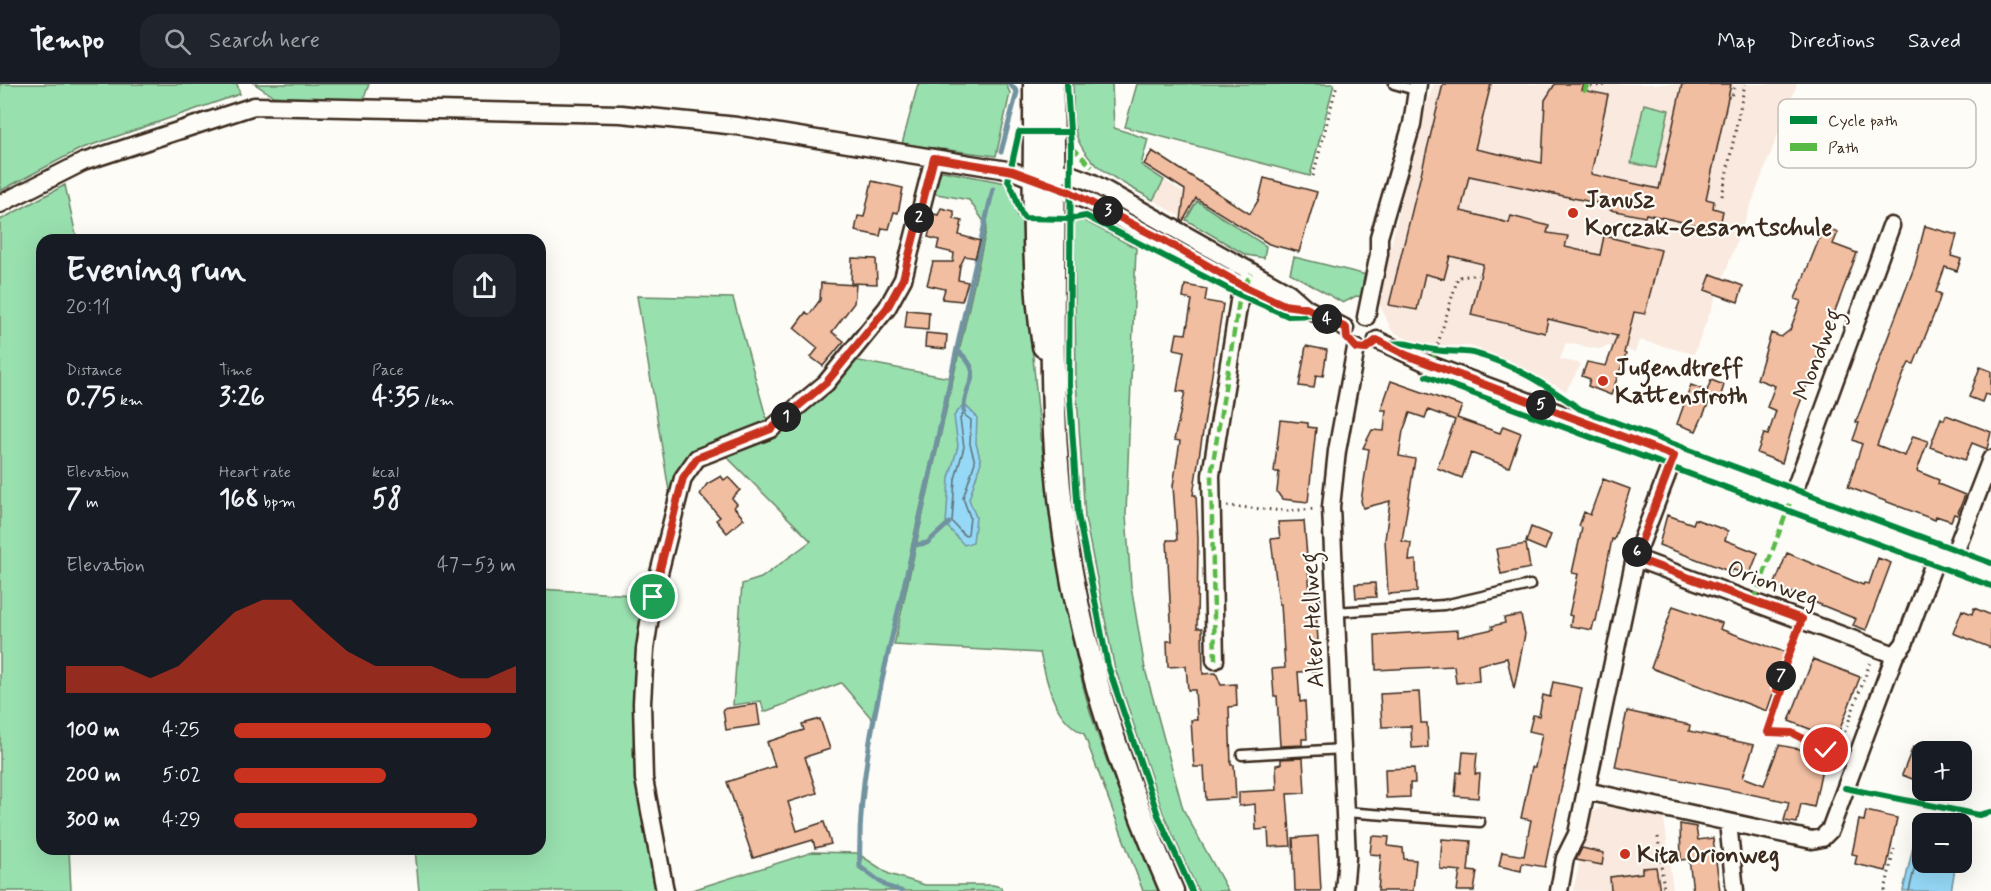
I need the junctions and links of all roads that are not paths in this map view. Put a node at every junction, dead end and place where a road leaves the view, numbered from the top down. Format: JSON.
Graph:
{"nodes":[{"id":1,"x":1035,"y":84,"type":"edge"},
{"id":2,"x":1051,"y":84,"type":"edge"},
{"id":3,"x":1394,"y":84,"type":"edge"},
{"id":4,"x":1417,"y":87,"type":"edge"},
{"id":5,"x":934,"y":158,"type":"junction"},
{"id":6,"x":1038,"y":175,"type":"junction"},
{"id":7,"x":0,"y":204,"type":"edge"},
{"id":8,"x":1891,"y":226,"type":"dead end"},
{"id":9,"x":1247,"y":279,"type":"junction"},
{"id":10,"x":1366,"y":316,"type":"junction"},
{"id":11,"x":1346,"y":328,"type":"junction"},
{"id":12,"x":1377,"y":340,"type":"junction"},
{"id":13,"x":1356,"y":348,"type":"junction"},
{"id":14,"x":1674,"y":456,"type":"junction"},
{"id":15,"x":1991,"y":459,"type":"edge"},
{"id":16,"x":1791,"y":500,"type":"junction"},
{"id":17,"x":1635,"y":558,"type":"junction"},
{"id":18,"x":1945,"y":558,"type":"junction"},
{"id":19,"x":1991,"y":575,"type":"edge"},
{"id":20,"x":1530,"y":585,"type":"dead end"},
{"id":21,"x":1335,"y":612,"type":"junction"},
{"id":22,"x":1894,"y":655,"type":"junction"},
{"id":23,"x":1215,"y":660,"type":"dead end"},
{"id":24,"x":1343,"y":748,"type":"junction"},
{"id":25,"x":1242,"y":755,"type":"dead end"},
{"id":26,"x":1586,"y":791,"type":"junction"},
{"id":27,"x":1345,"y":812,"type":"junction"},
{"id":28,"x":1480,"y":822,"type":"dead end"},
{"id":29,"x":1728,"y":822,"type":"junction"},
{"id":30,"x":665,"y":891,"type":"edge"},
{"id":31,"x":1172,"y":891,"type":"edge"},
{"id":32,"x":1344,"y":891,"type":"edge"},
{"id":33,"x":1559,"y":891,"type":"edge"},
{"id":34,"x":1735,"y":891,"type":"edge"}],
"edges":[{"from":1,"to":6,"type":"main road"},
{"from":2,"to":6,"type":"main road"},
{"from":3,"to":4,"type":"lane"},
{"from":4,"to":10,"type":"street"},
{"from":5,"to":6,"type":"street"},
{"from":5,"to":7,"type":"street"},
{"from":5,"to":30,"type":"street"},
{"from":6,"to":9,"type":"street"},
{"from":6,"to":31,"type":"main road"},
{"from":8,"to":16,"type":"street","name":"Mondweg"},
{"from":9,"to":11,"type":"street"},
{"from":9,"to":23,"type":"street"},
{"from":10,"to":11,"type":"street"},
{"from":10,"to":12,"type":"street"},
{"from":11,"to":13,"type":"street"},
{"from":12,"to":13,"type":"street"},
{"from":12,"to":14,"type":"street"},
{"from":13,"to":21,"type":"street","name":"Alter Hellweg"},
{"from":14,"to":16,"type":"street"},
{"from":14,"to":17,"type":"street"},
{"from":15,"to":18,"type":"street"},
{"from":16,"to":18,"type":"street"},
{"from":17,"to":22,"type":"street","name":"Orionweg"},
{"from":17,"to":26,"type":"street"},
{"from":18,"to":19,"type":"street"},
{"from":18,"to":22,"type":"street"},
{"from":20,"to":21,"type":"lane"},
{"from":21,"to":24,"type":"street","name":"Alter Hellweg"},
{"from":22,"to":29,"type":"street"},
{"from":24,"to":25,"type":"lane"},
{"from":24,"to":27,"type":"street","name":"Alter Hellweg"},
{"from":26,"to":29,"type":"street"},
{"from":26,"to":33,"type":"street"},
{"from":27,"to":28,"type":"lane"},
{"from":27,"to":32,"type":"street","name":"Alter Hellweg"},
{"from":29,"to":34,"type":"street"}]}
